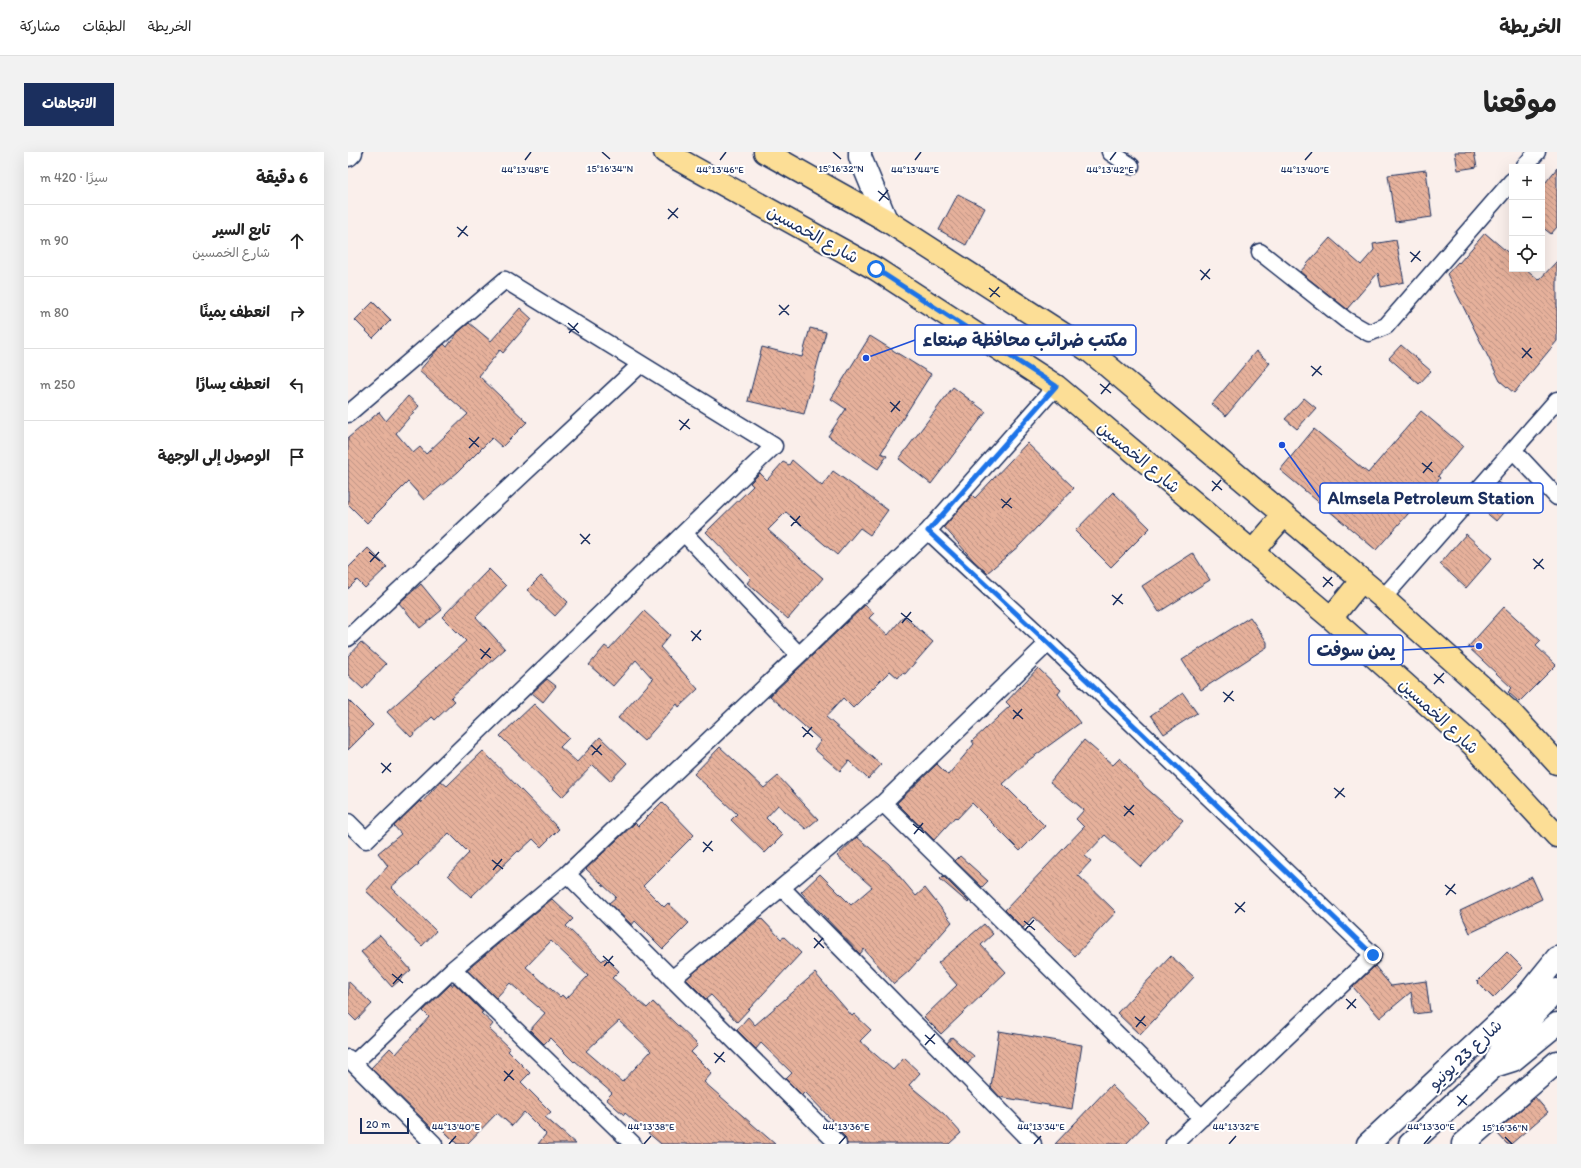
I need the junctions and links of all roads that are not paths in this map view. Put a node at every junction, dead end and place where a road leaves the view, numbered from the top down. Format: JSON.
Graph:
{"nodes":[{"id":1,"x":351,"y":152,"type":"edge"},
{"id":2,"x":665,"y":152,"type":"edge"},
{"id":3,"x":765,"y":152,"type":"edge"},
{"id":4,"x":860,"y":152,"type":"edge"},
{"id":5,"x":1110,"y":152,"type":"edge"},
{"id":6,"x":1537,"y":152,"type":"edge"},
{"id":7,"x":348,"y":155,"type":"edge"},
{"id":8,"x":1527,"y":164,"type":"edge"},
{"id":9,"x":1131,"y":166,"type":"dead end"},
{"id":10,"x":1509,"y":184,"type":"edge"},
{"id":11,"x":886,"y":220,"type":"junction"},
{"id":12,"x":1260,"y":252,"type":"dead end"},
{"id":13,"x":641,"y":364,"type":"junction"},
{"id":14,"x":1056,"y":386,"type":"junction"},
{"id":15,"x":1557,"y":400,"type":"edge"},
{"id":16,"x":350,"y":408,"type":"edge"},
{"id":17,"x":1513,"y":450,"type":"junction"},
{"id":18,"x":1557,"y":497,"type":"edge"},
{"id":19,"x":1284,"y":515,"type":"junction"},
{"id":20,"x":928,"y":531,"type":"junction"},
{"id":21,"x":684,"y":533,"type":"junction"},
{"id":22,"x":1252,"y":552,"type":"junction"},
{"id":23,"x":1362,"y":580,"type":"junction"},
{"id":24,"x":1383,"y":598,"type":"junction"},
{"id":25,"x":1331,"y":618,"type":"junction"},
{"id":26,"x":348,"y":638,"type":"edge"},
{"id":27,"x":1048,"y":643,"type":"junction"},
{"id":28,"x":799,"y":655,"type":"junction"},
{"id":29,"x":1557,"y":763,"type":"edge"},
{"id":30,"x":883,"y":803,"type":"junction"},
{"id":31,"x":348,"y":822,"type":"edge"},
{"id":32,"x":1557,"y":836,"type":"edge"},
{"id":33,"x":567,"y":874,"type":"junction"},
{"id":34,"x":782,"y":888,"type":"junction"},
{"id":35,"x":1557,"y":958,"type":"edge"},
{"id":36,"x":453,"y":969,"type":"junction"},
{"id":37,"x":672,"y":978,"type":"junction"},
{"id":38,"x":1557,"y":990,"type":"edge"},
{"id":39,"x":1557,"y":1024,"type":"edge"},
{"id":40,"x":351,"y":1060,"type":"edge"},
{"id":41,"x":1557,"y":1062,"type":"edge"},
{"id":42,"x":1494,"y":1066,"type":"junction"},
{"id":43,"x":1202,"y":1118,"type":"junction"},
{"id":44,"x":833,"y":1143,"type":"edge"},
{"id":45,"x":434,"y":1144,"type":"edge"},
{"id":46,"x":633,"y":1144,"type":"edge"},
{"id":47,"x":1033,"y":1144,"type":"edge"},
{"id":48,"x":1174,"y":1144,"type":"edge"},
{"id":49,"x":1368,"y":1144,"type":"edge"},
{"id":50,"x":1410,"y":1144,"type":"edge"},
{"id":51,"x":1463,"y":1144,"type":"edge"}],
"edges":[{"from":1,"to":7,"type":"street"},
{"from":2,"to":14,"type":"main road","name":"شارع الخمسين"},
{"from":3,"to":11,"type":"main road"},
{"from":4,"to":11,"type":"street"},
{"from":5,"to":9,"type":"street"},
{"from":6,"to":8,"type":"street"},
{"from":10,"to":12,"type":"street"},
{"from":11,"to":19,"type":"main road"},
{"from":13,"to":16,"type":"street"},
{"from":13,"to":21,"type":"street"},
{"from":13,"to":26,"type":"street"},
{"from":14,"to":20,"type":"street"},
{"from":14,"to":22,"type":"main road","name":"شارع الخمسين"},
{"from":15,"to":17,"type":"street"},
{"from":17,"to":18,"type":"street"},
{"from":17,"to":24,"type":"street"},
{"from":19,"to":22,"type":"main road"},
{"from":19,"to":23,"type":"main road"},
{"from":20,"to":27,"type":"street"},
{"from":20,"to":28,"type":"street"},
{"from":21,"to":28,"type":"street"},
{"from":21,"to":31,"type":"street"},
{"from":22,"to":25,"type":"main road","name":"شارع الخمسين"},
{"from":23,"to":24,"type":"main road"},
{"from":23,"to":25,"type":"main road"},
{"from":24,"to":29,"type":"main road"},
{"from":25,"to":32,"type":"main road","name":"شارع الخمسين"},
{"from":27,"to":30,"type":"street"},
{"from":27,"to":43,"type":"street"},
{"from":28,"to":33,"type":"street"},
{"from":30,"to":34,"type":"street"},
{"from":30,"to":43,"type":"street"},
{"from":33,"to":36,"type":"street"},
{"from":33,"to":37,"type":"street"},
{"from":34,"to":37,"type":"street"},
{"from":34,"to":47,"type":"street"},
{"from":35,"to":49,"type":"street","name":"شارع 23 يونيو"},
{"from":36,"to":40,"type":"street"},
{"from":36,"to":46,"type":"street"},
{"from":37,"to":44,"type":"street"},
{"from":38,"to":42,"type":"street"},
{"from":39,"to":42,"type":"street"},
{"from":40,"to":45,"type":"street"},
{"from":41,"to":51,"type":"street"},
{"from":42,"to":50,"type":"street"},
{"from":43,"to":48,"type":"street"}]}
